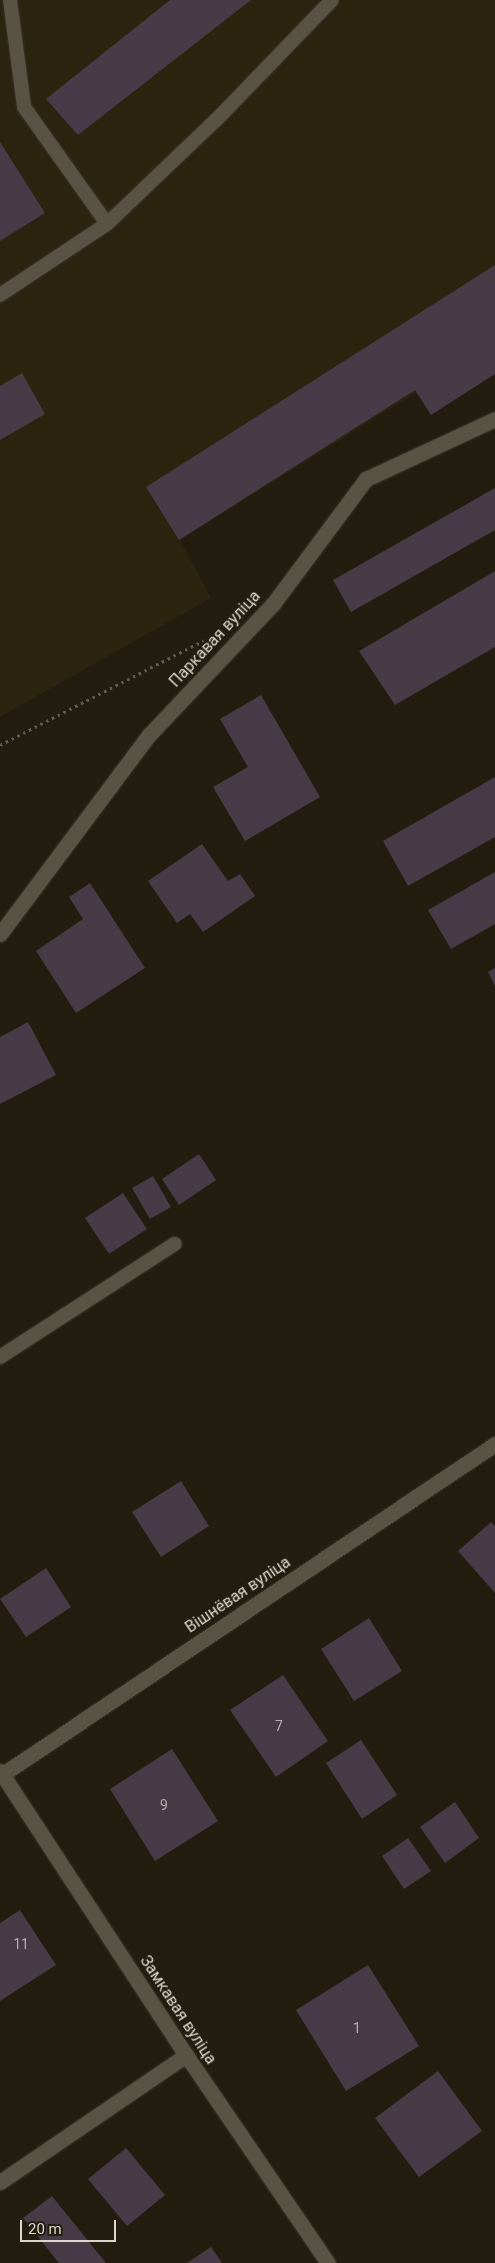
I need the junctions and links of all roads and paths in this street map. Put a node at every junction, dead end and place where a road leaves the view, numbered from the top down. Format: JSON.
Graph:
{"nodes":[{"id":1,"x":10,"y":0,"type":"edge"},
{"id":2,"x":332,"y":0,"type":"edge"},
{"id":3,"x":107,"y":224,"type":"junction"},
{"id":4,"x":0,"y":294,"type":"edge"},
{"id":5,"x":495,"y":419,"type":"edge"},
{"id":6,"x":211,"y":636,"type":"dead end"},
{"id":7,"x":0,"y":745,"type":"edge"},
{"id":8,"x":0,"y":934,"type":"edge"},
{"id":9,"x":175,"y":1244,"type":"dead end"},
{"id":10,"x":0,"y":1357,"type":"edge"},
{"id":11,"x":495,"y":1444,"type":"edge"},
{"id":12,"x":1,"y":1774,"type":"edge"},
{"id":13,"x":186,"y":2055,"type":"junction"},
{"id":14,"x":0,"y":2182,"type":"edge"},
{"id":15,"x":328,"y":2263,"type":"edge"}],
"edges":[{"from":1,"to":3,"type":"lane"},
{"from":2,"to":3,"type":"lane"},
{"from":3,"to":4,"type":"lane"},
{"from":5,"to":8,"type":"street","name":"Паркавая вуліца"},
{"from":6,"to":7,"type":"path"},
{"from":9,"to":10,"type":"lane"},
{"from":11,"to":12,"type":"street","name":"Вішнёвая вуліца"},
{"from":12,"to":13,"type":"street","name":"Замкавая вуліца"},
{"from":13,"to":14,"type":"street"},
{"from":13,"to":15,"type":"street","name":"Замкавая вуліца"}]}
